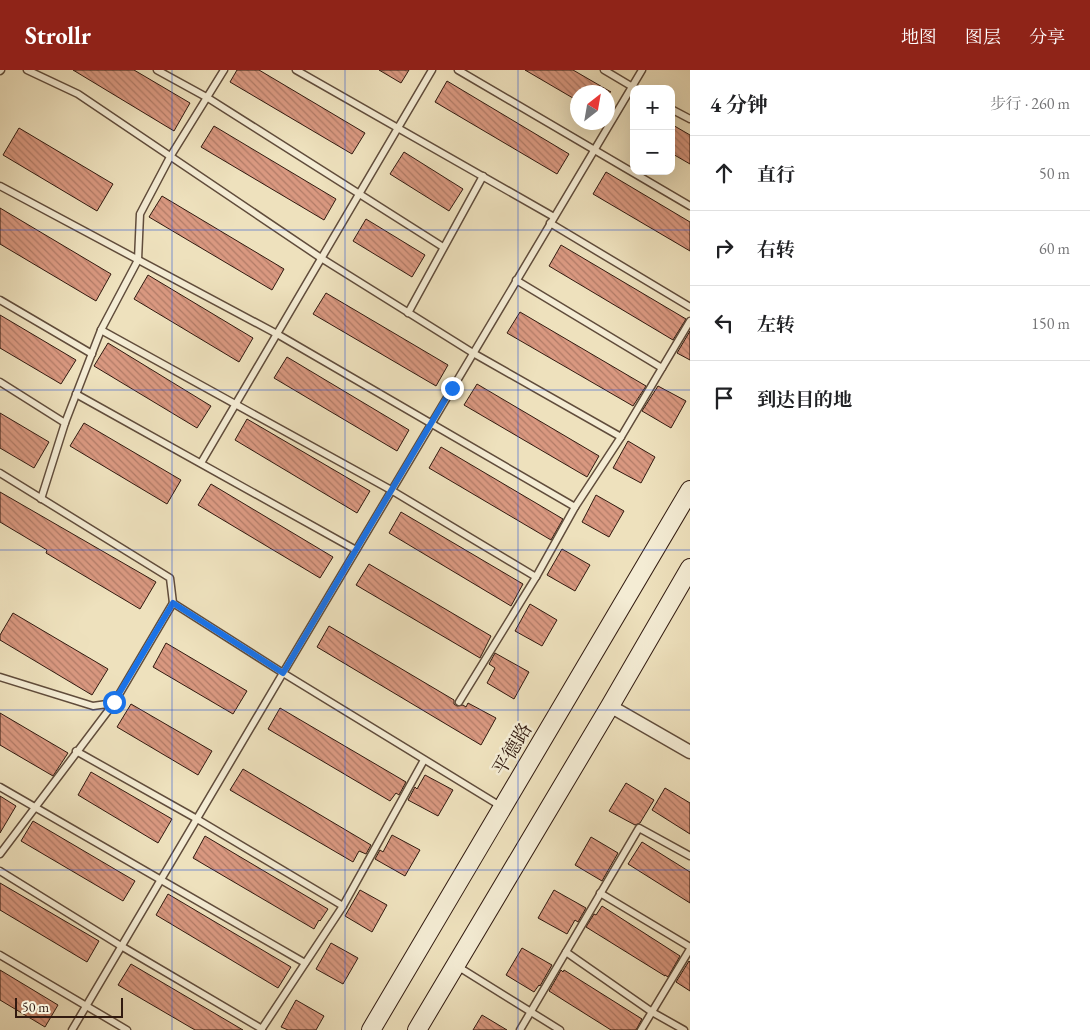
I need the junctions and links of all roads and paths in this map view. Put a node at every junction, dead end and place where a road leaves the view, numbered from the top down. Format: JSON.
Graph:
{"nodes":[{"id":1,"x":27,"y":70,"type":"edge"},
{"id":2,"x":157,"y":70,"type":"edge"},
{"id":3,"x":224,"y":70,"type":"edge"},
{"id":4,"x":296,"y":70,"type":"edge"},
{"id":5,"x":432,"y":70,"type":"edge"},
{"id":6,"x":458,"y":70,"type":"edge"},
{"id":7,"x":604,"y":70,"type":"edge"},
{"id":8,"x":642,"y":70,"type":"edge"},
{"id":9,"x":635,"y":85,"type":"edge"},
{"id":10,"x":630,"y":86,"type":"edge"},
{"id":11,"x":630,"y":94,"type":"edge"},
{"id":12,"x":208,"y":98,"type":"junction"},
{"id":13,"x":675,"y":111,"type":"edge"},
{"id":14,"x":690,"y":119,"type":"edge"},
{"id":15,"x":398,"y":128,"type":"junction"},
{"id":16,"x":594,"y":150,"type":"junction"},
{"id":17,"x":170,"y":157,"type":"junction"},
{"id":18,"x":482,"y":176,"type":"junction"},
{"id":19,"x":0,"y":186,"type":"edge"},
{"id":20,"x":360,"y":193,"type":"junction"},
{"id":21,"x":690,"y":206,"type":"edge"},
{"id":22,"x":552,"y":220,"type":"junction"},
{"id":23,"x":443,"y":248,"type":"junction"},
{"id":24,"x":321,"y":258,"type":"junction"},
{"id":25,"x":138,"y":260,"type":"junction"},
{"id":26,"x":516,"y":280,"type":"junction"},
{"id":27,"x":0,"y":300,"type":"edge"},
{"id":28,"x":690,"y":307,"type":"edge"},
{"id":29,"x":408,"y":313,"type":"junction"},
{"id":30,"x":690,"y":320,"type":"edge"},
{"id":31,"x":101,"y":330,"type":"junction"},
{"id":32,"x":277,"y":334,"type":"junction"},
{"id":33,"x":473,"y":353,"type":"junction"},
{"id":34,"x":92,"y":354,"type":"junction"},
{"id":35,"x":662,"y":368,"type":"junction"},
{"id":36,"x":0,"y":382,"type":"edge"},
{"id":37,"x":76,"y":394,"type":"junction"},
{"id":38,"x":236,"y":404,"type":"junction"},
{"id":39,"x":65,"y":423,"type":"junction"},
{"id":40,"x":431,"y":424,"type":"junction"},
{"id":41,"x":621,"y":437,"type":"junction"},
{"id":42,"x":201,"y":463,"type":"junction"},
{"id":43,"x":0,"y":473,"type":"edge"},
{"id":44,"x":391,"y":490,"type":"junction"},
{"id":45,"x":690,"y":490,"type":"edge"},
{"id":46,"x":41,"y":498,"type":"junction"},
{"id":47,"x":575,"y":508,"type":"junction"},
{"id":48,"x":356,"y":550,"type":"junction"},
{"id":49,"x":690,"y":568,"type":"edge"},
{"id":50,"x":536,"y":577,"type":"junction"},
{"id":51,"x":173,"y":603,"type":"junction"},
{"id":52,"x":283,"y":673,"type":"junction"},
{"id":53,"x":0,"y":677,"type":"edge"},
{"id":54,"x":114,"y":702,"type":"junction"},
{"id":55,"x":459,"y":702,"type":"dead end"},
{"id":56,"x":610,"y":706,"type":"junction"},
{"id":57,"x":76,"y":751,"type":"junction"},
{"id":58,"x":690,"y":752,"type":"edge"},
{"id":59,"x":424,"y":760,"type":"junction"},
{"id":60,"x":0,"y":787,"type":"edge"},
{"id":61,"x":35,"y":807,"type":"junction"},
{"id":62,"x":502,"y":808,"type":"junction"},
{"id":63,"x":197,"y":819,"type":"junction"},
{"id":64,"x":0,"y":854,"type":"edge"},
{"id":65,"x":690,"y":856,"type":"edge"},
{"id":66,"x":0,"y":871,"type":"edge"},
{"id":67,"x":160,"y":880,"type":"junction"},
{"id":68,"x":600,"y":893,"type":"junction"},
{"id":69,"x":343,"y":906,"type":"junction"},
{"id":70,"x":121,"y":946,"type":"junction"},
{"id":71,"x":690,"y":948,"type":"edge"},
{"id":72,"x":566,"y":952,"type":"junction"},
{"id":73,"x":0,"y":955,"type":"edge"},
{"id":74,"x":305,"y":963,"type":"junction"},
{"id":75,"x":456,"y":965,"type":"junction"},
{"id":76,"x":86,"y":1005,"type":"junction"},
{"id":77,"x":531,"y":1012,"type":"junction"},
{"id":78,"x":652,"y":1012,"type":"junction"},
{"id":79,"x":72,"y":1030,"type":"edge"},
{"id":80,"x":127,"y":1030,"type":"edge"},
{"id":81,"x":262,"y":1030,"type":"edge"},
{"id":82,"x":371,"y":1030,"type":"edge"},
{"id":83,"x":417,"y":1030,"type":"edge"},
{"id":84,"x":520,"y":1030,"type":"edge"},
{"id":85,"x":560,"y":1030,"type":"edge"},
{"id":86,"x":640,"y":1030,"type":"edge"},
{"id":87,"x":684,"y":1030,"type":"edge"}],
"edges":[{"from":1,"to":17,"type":"lane"},
{"from":2,"to":12,"type":"lane"},
{"from":3,"to":12,"type":"lane"},
{"from":4,"to":15,"type":"lane"},
{"from":5,"to":15,"type":"lane"},
{"from":6,"to":16,"type":"lane"},
{"from":7,"to":10,"type":"lane"},
{"from":8,"to":9,"type":"lane"},
{"from":11,"to":16,"type":"lane"},
{"from":12,"to":17,"type":"lane"},
{"from":12,"to":20,"type":"lane"},
{"from":13,"to":14,"type":"lane"},
{"from":15,"to":18,"type":"lane"},
{"from":15,"to":20,"type":"lane"},
{"from":16,"to":21,"type":"lane"},
{"from":16,"to":22,"type":"lane"},
{"from":17,"to":24,"type":"lane"},
{"from":17,"to":25,"type":"lane"},
{"from":18,"to":22,"type":"lane"},
{"from":18,"to":23,"type":"lane"},
{"from":19,"to":25,"type":"lane"},
{"from":20,"to":23,"type":"lane"},
{"from":20,"to":24,"type":"lane"},
{"from":22,"to":26,"type":"lane"},
{"from":22,"to":28,"type":"lane"},
{"from":23,"to":29,"type":"lane"},
{"from":24,"to":29,"type":"lane"},
{"from":24,"to":32,"type":"lane"},
{"from":25,"to":31,"type":"lane"},
{"from":25,"to":32,"type":"lane"},
{"from":26,"to":33,"type":"lane"},
{"from":26,"to":35,"type":"lane"},
{"from":27,"to":34,"type":"lane"},
{"from":29,"to":33,"type":"lane"},
{"from":30,"to":35,"type":"lane"},
{"from":31,"to":34,"type":"lane"},
{"from":31,"to":38,"type":"lane"},
{"from":32,"to":38,"type":"lane"},
{"from":32,"to":40,"type":"lane"},
{"from":33,"to":40,"type":"lane"},
{"from":33,"to":41,"type":"lane"},
{"from":34,"to":37,"type":"lane"},
{"from":35,"to":41,"type":"lane"},
{"from":36,"to":39,"type":"lane"},
{"from":37,"to":39,"type":"lane"},
{"from":37,"to":42,"type":"lane"},
{"from":38,"to":42,"type":"lane"},
{"from":38,"to":44,"type":"lane"},
{"from":39,"to":46,"type":"lane"},
{"from":40,"to":44,"type":"lane"},
{"from":40,"to":47,"type":"lane"},
{"from":41,"to":47,"type":"lane"},
{"from":42,"to":48,"type":"lane"},
{"from":43,"to":46,"type":"lane"},
{"from":44,"to":48,"type":"lane"},
{"from":44,"to":50,"type":"lane"},
{"from":45,"to":62,"type":"main road","name":"平德路"},
{"from":46,"to":51,"type":"lane"},
{"from":47,"to":50,"type":"lane"},
{"from":48,"to":52,"type":"lane"},
{"from":49,"to":56,"type":"main road"},
{"from":50,"to":55,"type":"lane"},
{"from":51,"to":52,"type":"lane"},
{"from":51,"to":54,"type":"lane"},
{"from":52,"to":59,"type":"lane"},
{"from":52,"to":63,"type":"lane"},
{"from":53,"to":54,"type":"lane"},
{"from":54,"to":57,"type":"lane"},
{"from":56,"to":58,"type":"street"},
{"from":56,"to":75,"type":"main road"},
{"from":57,"to":61,"type":"lane"},
{"from":57,"to":63,"type":"lane"},
{"from":59,"to":62,"type":"lane"},
{"from":59,"to":69,"type":"lane"},
{"from":60,"to":61,"type":"lane"},
{"from":61,"to":64,"type":"lane"},
{"from":61,"to":67,"type":"lane"},
{"from":62,"to":82,"type":"main road","name":"平德路"},
{"from":63,"to":67,"type":"lane"},
{"from":63,"to":69,"type":"lane"},
{"from":65,"to":68,"type":"lane"},
{"from":66,"to":70,"type":"lane"},
{"from":67,"to":70,"type":"lane"},
{"from":67,"to":74,"type":"lane"},
{"from":68,"to":71,"type":"lane"},
{"from":68,"to":72,"type":"lane"},
{"from":69,"to":74,"type":"lane"},
{"from":70,"to":76,"type":"lane"},
{"from":70,"to":81,"type":"lane"},
{"from":71,"to":78,"type":"lane"},
{"from":72,"to":77,"type":"lane"},
{"from":72,"to":78,"type":"lane"},
{"from":73,"to":76,"type":"lane"},
{"from":74,"to":81,"type":"lane"},
{"from":75,"to":77,"type":"lane"},
{"from":75,"to":83,"type":"main road"},
{"from":76,"to":79,"type":"lane"},
{"from":76,"to":80,"type":"lane"},
{"from":77,"to":84,"type":"lane"},
{"from":77,"to":85,"type":"lane"},
{"from":78,"to":86,"type":"lane"},
{"from":78,"to":87,"type":"lane"}]}
